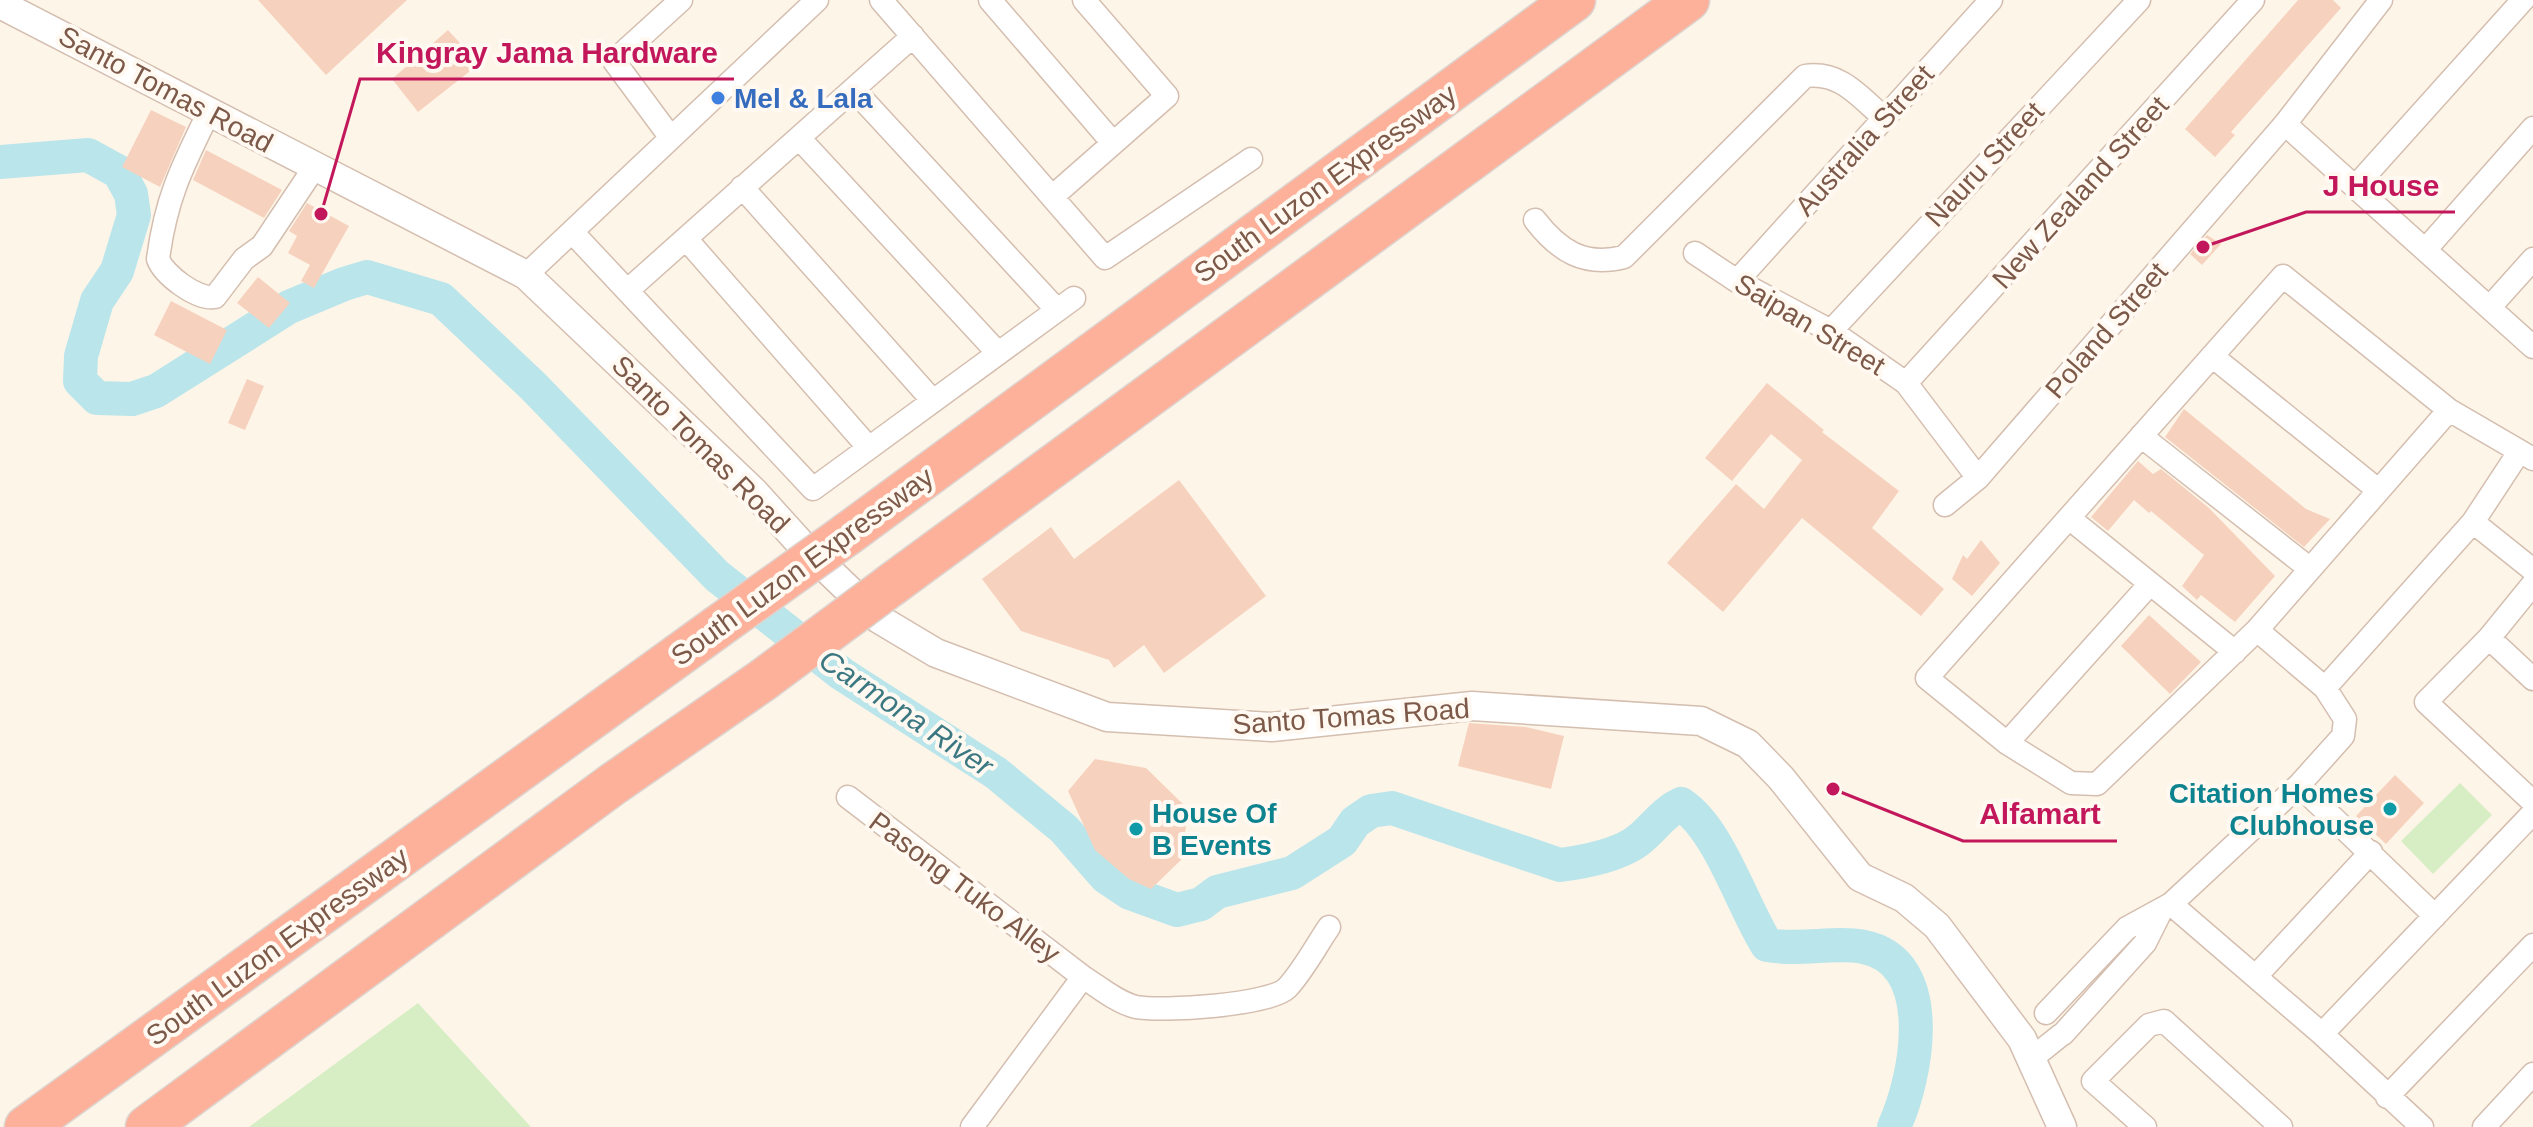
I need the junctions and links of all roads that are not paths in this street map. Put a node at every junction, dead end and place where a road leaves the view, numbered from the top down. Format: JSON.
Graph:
{"nodes":[{"id":1,"x":681,"y":0,"type":"edge"},
{"id":2,"x":817,"y":0,"type":"edge"},
{"id":3,"x":881,"y":0,"type":"edge"},
{"id":4,"x":990,"y":0,"type":"edge"},
{"id":5,"x":1084,"y":0,"type":"edge"},
{"id":6,"x":1574,"y":0,"type":"edge"},
{"id":7,"x":1688,"y":0,"type":"edge"},
{"id":8,"x":1991,"y":0,"type":"edge"},
{"id":9,"x":2139,"y":0,"type":"edge"},
{"id":10,"x":2253,"y":0,"type":"edge"},
{"id":11,"x":2381,"y":0,"type":"edge"},
{"id":12,"x":2523,"y":0,"type":"edge"},
{"id":13,"x":0,"y":4,"type":"edge"},
{"id":14,"x":913,"y":36,"type":"junction"},
{"id":15,"x":854,"y":90,"type":"junction"},
{"id":16,"x":210,"y":110,"type":"junction"},
{"id":17,"x":1884,"y":118,"type":"junction"},
{"id":18,"x":2285,"y":124,"type":"junction"},
{"id":19,"x":2533,"y":128,"type":"edge"},
{"id":20,"x":671,"y":138,"type":"junction"},
{"id":21,"x":799,"y":138,"type":"junction"},
{"id":22,"x":1113,"y":143,"type":"junction"},
{"id":23,"x":1251,"y":159,"type":"dead end"},
{"id":24,"x":314,"y":168,"type":"junction"},
{"id":25,"x":742,"y":187,"type":"junction"},
{"id":26,"x":2355,"y":187,"type":"junction"},
{"id":27,"x":1052,"y":197,"type":"junction"},
{"id":28,"x":1535,"y":220,"type":"dead end"},
{"id":29,"x":574,"y":234,"type":"junction"},
{"id":30,"x":687,"y":240,"type":"junction"},
{"id":31,"x":2426,"y":249,"type":"junction"},
{"id":32,"x":1695,"y":253,"type":"dead end"},
{"id":33,"x":2533,"y":259,"type":"edge"},
{"id":34,"x":526,"y":275,"type":"junction"},
{"id":35,"x":1737,"y":281,"type":"junction"},
{"id":36,"x":628,"y":290,"type":"junction"},
{"id":37,"x":2490,"y":307,"type":"junction"},
{"id":38,"x":1831,"y":331,"type":"junction"},
{"id":39,"x":2533,"y":347,"type":"edge"},
{"id":40,"x":998,"y":353,"type":"junction"},
{"id":41,"x":2212,"y":356,"type":"junction"},
{"id":42,"x":1906,"y":383,"type":"junction"},
{"id":43,"x":933,"y":401,"type":"junction"},
{"id":44,"x":2449,"y":410,"type":"junction"},
{"id":45,"x":2141,"y":436,"type":"junction"},
{"id":46,"x":869,"y":448,"type":"junction"},
{"id":47,"x":2526,"y":455,"type":"edge"},
{"id":48,"x":1978,"y":478,"type":"junction"},
{"id":49,"x":2378,"y":490,"type":"junction"},
{"id":50,"x":1945,"y":505,"type":"dead end"},
{"id":51,"x":2069,"y":518,"type":"junction"},
{"id":52,"x":2473,"y":522,"type":"junction"},
{"id":53,"x":2309,"y":568,"type":"junction"},
{"id":54,"x":2533,"y":570,"type":"edge"},
{"id":55,"x":2533,"y":584,"type":"edge"},
{"id":56,"x":2149,"y":585,"type":"junction"},
{"id":57,"x":2257,"y":630,"type":"junction"},
{"id":58,"x":2489,"y":638,"type":"junction"},
{"id":59,"x":2235,"y":652,"type":"junction"},
{"id":60,"x":2533,"y":679,"type":"edge"},
{"id":61,"x":2325,"y":688,"type":"junction"},
{"id":62,"x":2007,"y":743,"type":"junction"},
{"id":63,"x":2299,"y":785,"type":"junction"},
{"id":64,"x":848,"y":797,"type":"dead end"},
{"id":65,"x":2533,"y":802,"type":"edge"},
{"id":66,"x":2533,"y":813,"type":"edge"},
{"id":67,"x":2371,"y":852,"type":"junction"},
{"id":68,"x":2166,"y":909,"type":"junction"},
{"id":69,"x":2435,"y":916,"type":"junction"},
{"id":70,"x":1329,"y":927,"type":"dead end"},
{"id":71,"x":2533,"y":945,"type":"edge"},
{"id":72,"x":2256,"y":976,"type":"junction"},
{"id":73,"x":1083,"y":977,"type":"junction"},
{"id":74,"x":2076,"y":983,"type":"junction"},
{"id":75,"x":2093,"y":1000,"type":"junction"},
{"id":76,"x":2322,"y":1034,"type":"junction"},
{"id":77,"x":2026,"y":1049,"type":"junction"},
{"id":78,"x":2533,"y":1074,"type":"edge"},
{"id":79,"x":2387,"y":1097,"type":"junction"},
{"id":80,"x":26,"y":1127,"type":"edge"},
{"id":81,"x":147,"y":1127,"type":"edge"},
{"id":82,"x":972,"y":1127,"type":"edge"},
{"id":83,"x":2062,"y":1127,"type":"edge"},
{"id":84,"x":2145,"y":1127,"type":"edge"},
{"id":85,"x":2281,"y":1127,"type":"edge"},
{"id":86,"x":2422,"y":1127,"type":"edge"},
{"id":87,"x":2484,"y":1127,"type":"edge"}],
"edges":[{"from":1,"to":20,"type":"street"},
{"from":2,"to":20,"type":"street"},
{"from":3,"to":14,"type":"street"},
{"from":4,"to":22,"type":"street"},
{"from":5,"to":22,"type":"street"},
{"from":6,"to":80,"type":"highway","name":"South Luzon Expressway","bridge":true},
{"from":7,"to":81,"type":"highway","bridge":true},
{"from":8,"to":17,"type":"street","name":"Australia Street"},
{"from":9,"to":38,"type":"street","name":"Nauru Street"},
{"from":10,"to":42,"type":"street","name":"New Zealand Street"},
{"from":11,"to":18,"type":"street","name":"Poland Street"},
{"from":12,"to":26,"type":"street"},
{"from":13,"to":16,"type":"street","name":"Santo Tomas Road"},
{"from":14,"to":15,"type":"street"},
{"from":14,"to":27,"type":"street"},
{"from":15,"to":21,"type":"street"},
{"from":15,"to":40,"type":"street"},
{"from":16,"to":24,"type":"street","name":"Santo Tomas Road"},
{"from":16,"to":24,"type":"street"},
{"from":17,"to":28,"type":"street"},
{"from":17,"to":35,"type":"street","name":"Australia Street"},
{"from":18,"to":26,"type":"street"},
{"from":18,"to":48,"type":"street","name":"Poland Street"},
{"from":19,"to":31,"type":"street"},
{"from":20,"to":29,"type":"street"},
{"from":21,"to":25,"type":"street"},
{"from":21,"to":40,"type":"street"},
{"from":22,"to":27,"type":"street"},
{"from":23,"to":27,"type":"street"},
{"from":24,"to":34,"type":"street","name":"Santo Tomas Road"},
{"from":25,"to":30,"type":"street"},
{"from":25,"to":43,"type":"street"},
{"from":26,"to":31,"type":"street"},
{"from":29,"to":34,"type":"street"},
{"from":29,"to":36,"type":"street"},
{"from":30,"to":36,"type":"street"},
{"from":30,"to":46,"type":"street"},
{"from":31,"to":37,"type":"street"},
{"from":32,"to":35,"type":"street","name":"Saipan Street"},
{"from":33,"to":37,"type":"street"},
{"from":34,"to":77,"type":"street","name":"Santo Tomas Road"},
{"from":35,"to":38,"type":"street","name":"Saipan Street"},
{"from":36,"to":46,"type":"street"},
{"from":37,"to":39,"type":"street"},
{"from":38,"to":42,"type":"street","name":"Saipan Street"},
{"from":40,"to":43,"type":"street"},
{"from":41,"to":44,"type":"street"},
{"from":41,"to":45,"type":"street"},
{"from":41,"to":49,"type":"street"},
{"from":42,"to":48,"type":"street","name":"Saipan Street"},
{"from":43,"to":46,"type":"street"},
{"from":44,"to":47,"type":"street"},
{"from":44,"to":49,"type":"street"},
{"from":45,"to":51,"type":"street"},
{"from":45,"to":53,"type":"street"},
{"from":47,"to":52,"type":"street"},
{"from":48,"to":50,"type":"street","name":"Poland Street"},
{"from":49,"to":53,"type":"street"},
{"from":51,"to":56,"type":"street"},
{"from":51,"to":62,"type":"street"},
{"from":52,"to":54,"type":"street"},
{"from":52,"to":61,"type":"street"},
{"from":53,"to":57,"type":"street"},
{"from":55,"to":58,"type":"street"},
{"from":56,"to":59,"type":"street"},
{"from":56,"to":62,"type":"street"},
{"from":57,"to":59,"type":"street"},
{"from":57,"to":61,"type":"street"},
{"from":58,"to":60,"type":"street"},
{"from":58,"to":65,"type":"street"},
{"from":59,"to":62,"type":"street"},
{"from":61,"to":63,"type":"street"},
{"from":63,"to":67,"type":"street"},
{"from":63,"to":68,"type":"street"},
{"from":64,"to":73,"type":"street","name":"Pasong Tuko Alley"},
{"from":66,"to":69,"type":"street"},
{"from":67,"to":69,"type":"street"},
{"from":67,"to":72,"type":"street"},
{"from":68,"to":72,"type":"street"},
{"from":68,"to":74,"type":"street"},
{"from":68,"to":75,"type":"street"},
{"from":69,"to":76,"type":"street"},
{"from":70,"to":73,"type":"street","name":"Pasong Tuko Alley"},
{"from":71,"to":79,"type":"street"},
{"from":72,"to":76,"type":"street"},
{"from":73,"to":82,"type":"street","name":"Pasong Tuko Alley"},
{"from":74,"to":75,"type":"street"},
{"from":74,"to":77,"type":"street"},
{"from":75,"to":77,"type":"street"},
{"from":76,"to":79,"type":"street"},
{"from":77,"to":83,"type":"street","name":"Santo Tomas Road"},
{"from":78,"to":87,"type":"street"},
{"from":79,"to":86,"type":"street"},
{"from":84,"to":85,"type":"street"}]}
